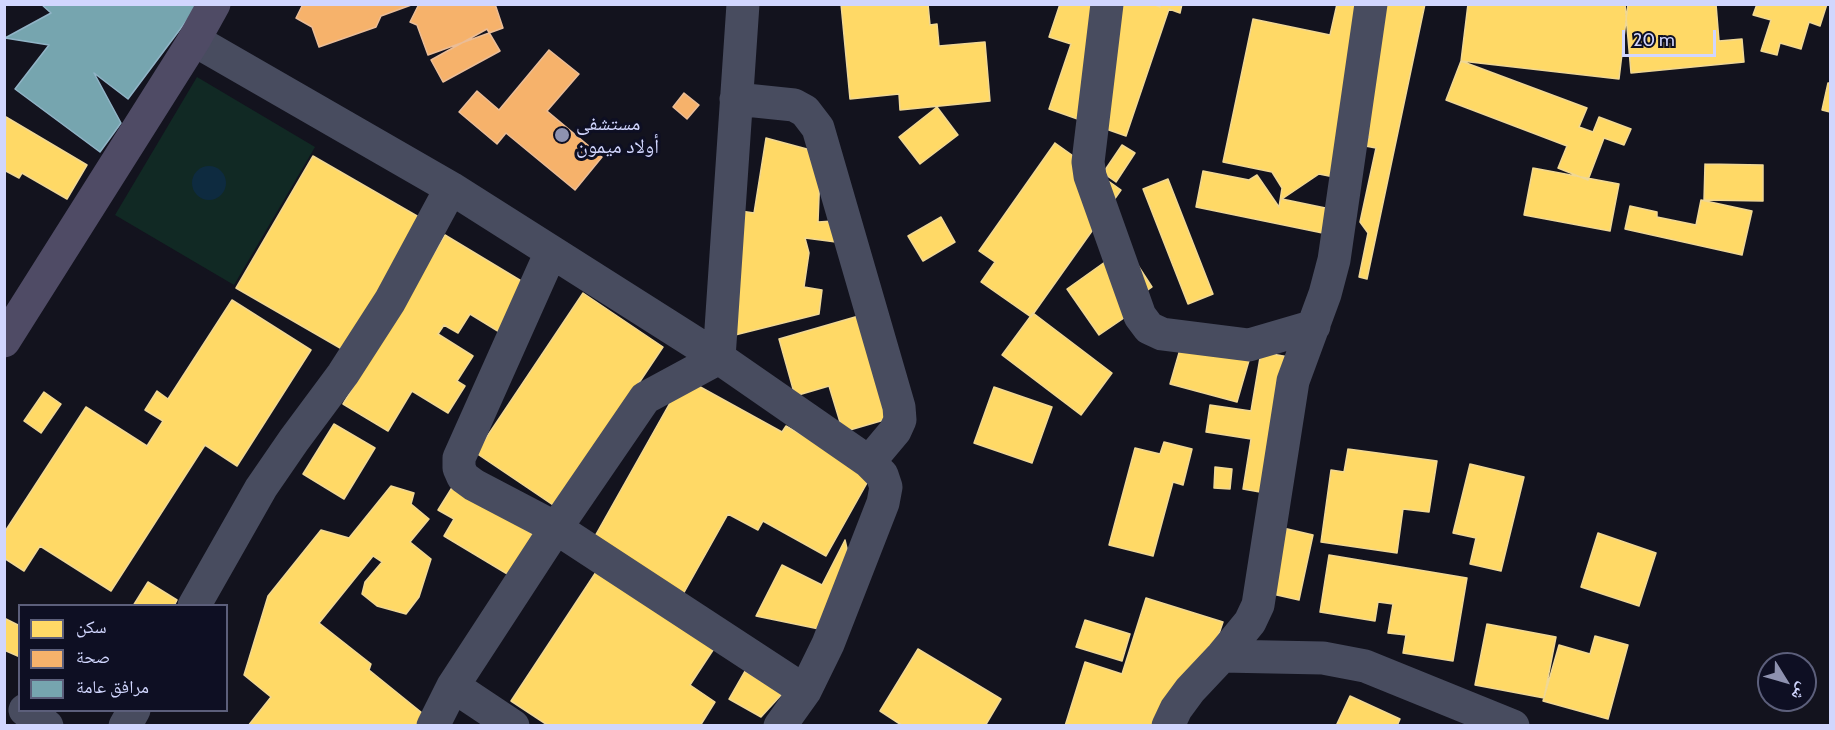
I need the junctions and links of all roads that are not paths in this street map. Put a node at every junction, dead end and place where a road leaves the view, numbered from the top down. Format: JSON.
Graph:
{"nodes":[{"id":1,"x":214,"y":4,"type":"edge"},
{"id":2,"x":743,"y":4,"type":"edge"},
{"id":3,"x":1107,"y":4,"type":"edge"},
{"id":4,"x":1371,"y":4,"type":"edge"},
{"id":5,"x":194,"y":40,"type":"junction"},
{"id":6,"x":736,"y":99,"type":"junction"},
{"id":7,"x":452,"y":188,"type":"junction"},
{"id":8,"x":551,"y":252,"type":"junction"},
{"id":9,"x":1314,"y":326,"type":"junction"},
{"id":10,"x":4,"y":341,"type":"edge"},
{"id":11,"x":718,"y":358,"type":"junction"},
{"id":12,"x":869,"y":462,"type":"junction"},
{"id":13,"x":556,"y":528,"type":"junction"},
{"id":14,"x":195,"y":604,"type":"edge"},
{"id":15,"x":1222,"y":656,"type":"junction"},
{"id":16,"x":453,"y":686,"type":"junction"},
{"id":17,"x":805,"y":692,"type":"junction"},
{"id":18,"x":4,"y":697,"type":"edge"},
{"id":19,"x":18,"y":706,"type":"edge"},
{"id":20,"x":26,"y":712,"type":"edge"},
{"id":21,"x":133,"y":712,"type":"edge"},
{"id":22,"x":47,"y":726,"type":"edge"},
{"id":23,"x":125,"y":726,"type":"edge"},
{"id":24,"x":433,"y":726,"type":"edge"},
{"id":25,"x":513,"y":726,"type":"edge"},
{"id":26,"x":780,"y":726,"type":"edge"},
{"id":27,"x":1168,"y":726,"type":"edge"},
{"id":28,"x":1513,"y":726,"type":"edge"}],
"edges":[{"from":1,"to":5,"type":"main road"},
{"from":2,"to":6,"type":"street"},
{"from":3,"to":9,"type":"street"},
{"from":4,"to":9,"type":"street"},
{"from":5,"to":7,"type":"street"},
{"from":5,"to":10,"type":"main road"},
{"from":6,"to":11,"type":"street"},
{"from":6,"to":12,"type":"street"},
{"from":7,"to":8,"type":"street"},
{"from":7,"to":14,"type":"street"},
{"from":8,"to":11,"type":"street"},
{"from":8,"to":13,"type":"street"},
{"from":9,"to":15,"type":"street"},
{"from":11,"to":12,"type":"street"},
{"from":11,"to":13,"type":"street"},
{"from":12,"to":17,"type":"street"},
{"from":13,"to":16,"type":"street"},
{"from":13,"to":17,"type":"street"},
{"from":15,"to":27,"type":"street"},
{"from":15,"to":28,"type":"street"},
{"from":16,"to":24,"type":"street"},
{"from":16,"to":25,"type":"street"},
{"from":17,"to":26,"type":"street"},
{"from":18,"to":19,"type":"street"},
{"from":20,"to":22,"type":"street"},
{"from":21,"to":23,"type":"street"}]}
